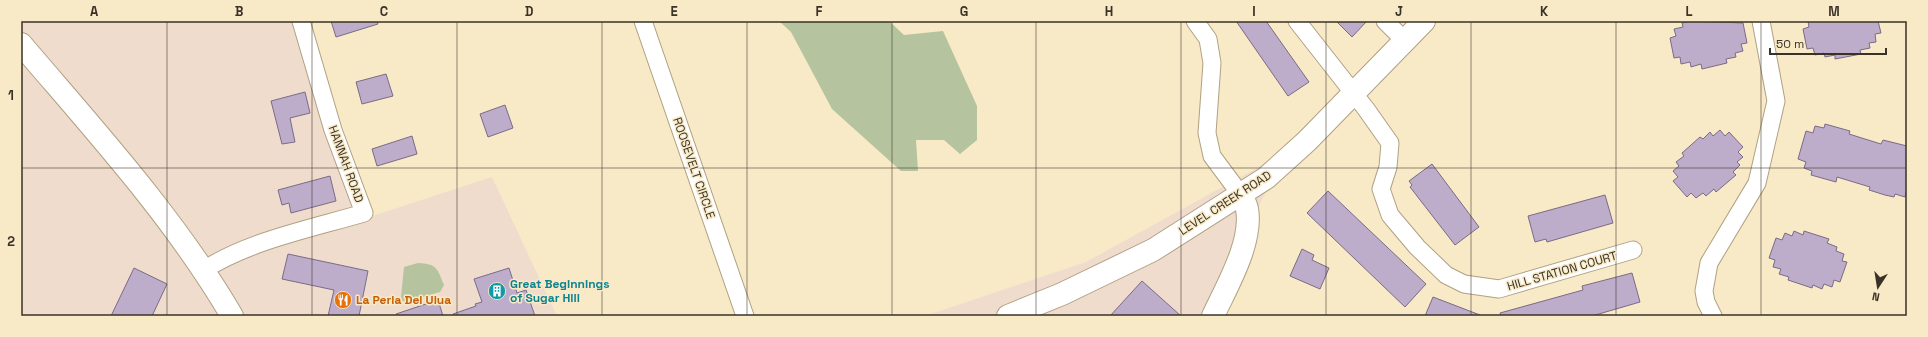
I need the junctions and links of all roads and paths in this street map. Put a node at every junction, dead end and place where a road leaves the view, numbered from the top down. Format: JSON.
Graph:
{"nodes":[{"id":1,"x":301,"y":21,"type":"edge"},
{"id":2,"x":642,"y":21,"type":"edge"},
{"id":3,"x":1195,"y":21,"type":"edge"},
{"id":4,"x":1297,"y":21,"type":"edge"},
{"id":5,"x":1385,"y":21,"type":"edge"},
{"id":6,"x":1424,"y":21,"type":"edge"},
{"id":7,"x":1761,"y":21,"type":"edge"},
{"id":8,"x":1404,"y":41,"type":"junction"},
{"id":9,"x":21,"y":44,"type":"edge"},
{"id":10,"x":1353,"y":94,"type":"junction"},
{"id":11,"x":1244,"y":201,"type":"junction"},
{"id":12,"x":1633,"y":250,"type":"dead end"},
{"id":13,"x":204,"y":270,"type":"junction"},
{"id":14,"x":232,"y":316,"type":"edge"},
{"id":15,"x":745,"y":316,"type":"edge"},
{"id":16,"x":1008,"y":316,"type":"edge"},
{"id":17,"x":1213,"y":316,"type":"edge"},
{"id":18,"x":1713,"y":316,"type":"edge"}],
"edges":[{"from":1,"to":13,"type":"street","name":"HANNAH ROAD"},
{"from":2,"to":15,"type":"street","name":"ROOSEVELT CIRCLE"},
{"from":3,"to":11,"type":"street"},
{"from":4,"to":10,"type":"street","name":"HILL STATION COURT"},
{"from":5,"to":8,"type":"street"},
{"from":6,"to":8,"type":"street","name":"LEVEL CREEK ROAD"},
{"from":7,"to":18,"type":"street"},
{"from":8,"to":10,"type":"street","name":"LEVEL CREEK ROAD"},
{"from":9,"to":13,"type":"street"},
{"from":10,"to":11,"type":"street","name":"LEVEL CREEK ROAD"},
{"from":10,"to":12,"type":"street","name":"HILL STATION COURT"},
{"from":11,"to":16,"type":"street","name":"LEVEL CREEK ROAD"},
{"from":11,"to":17,"type":"street"},
{"from":13,"to":14,"type":"street"}]}
